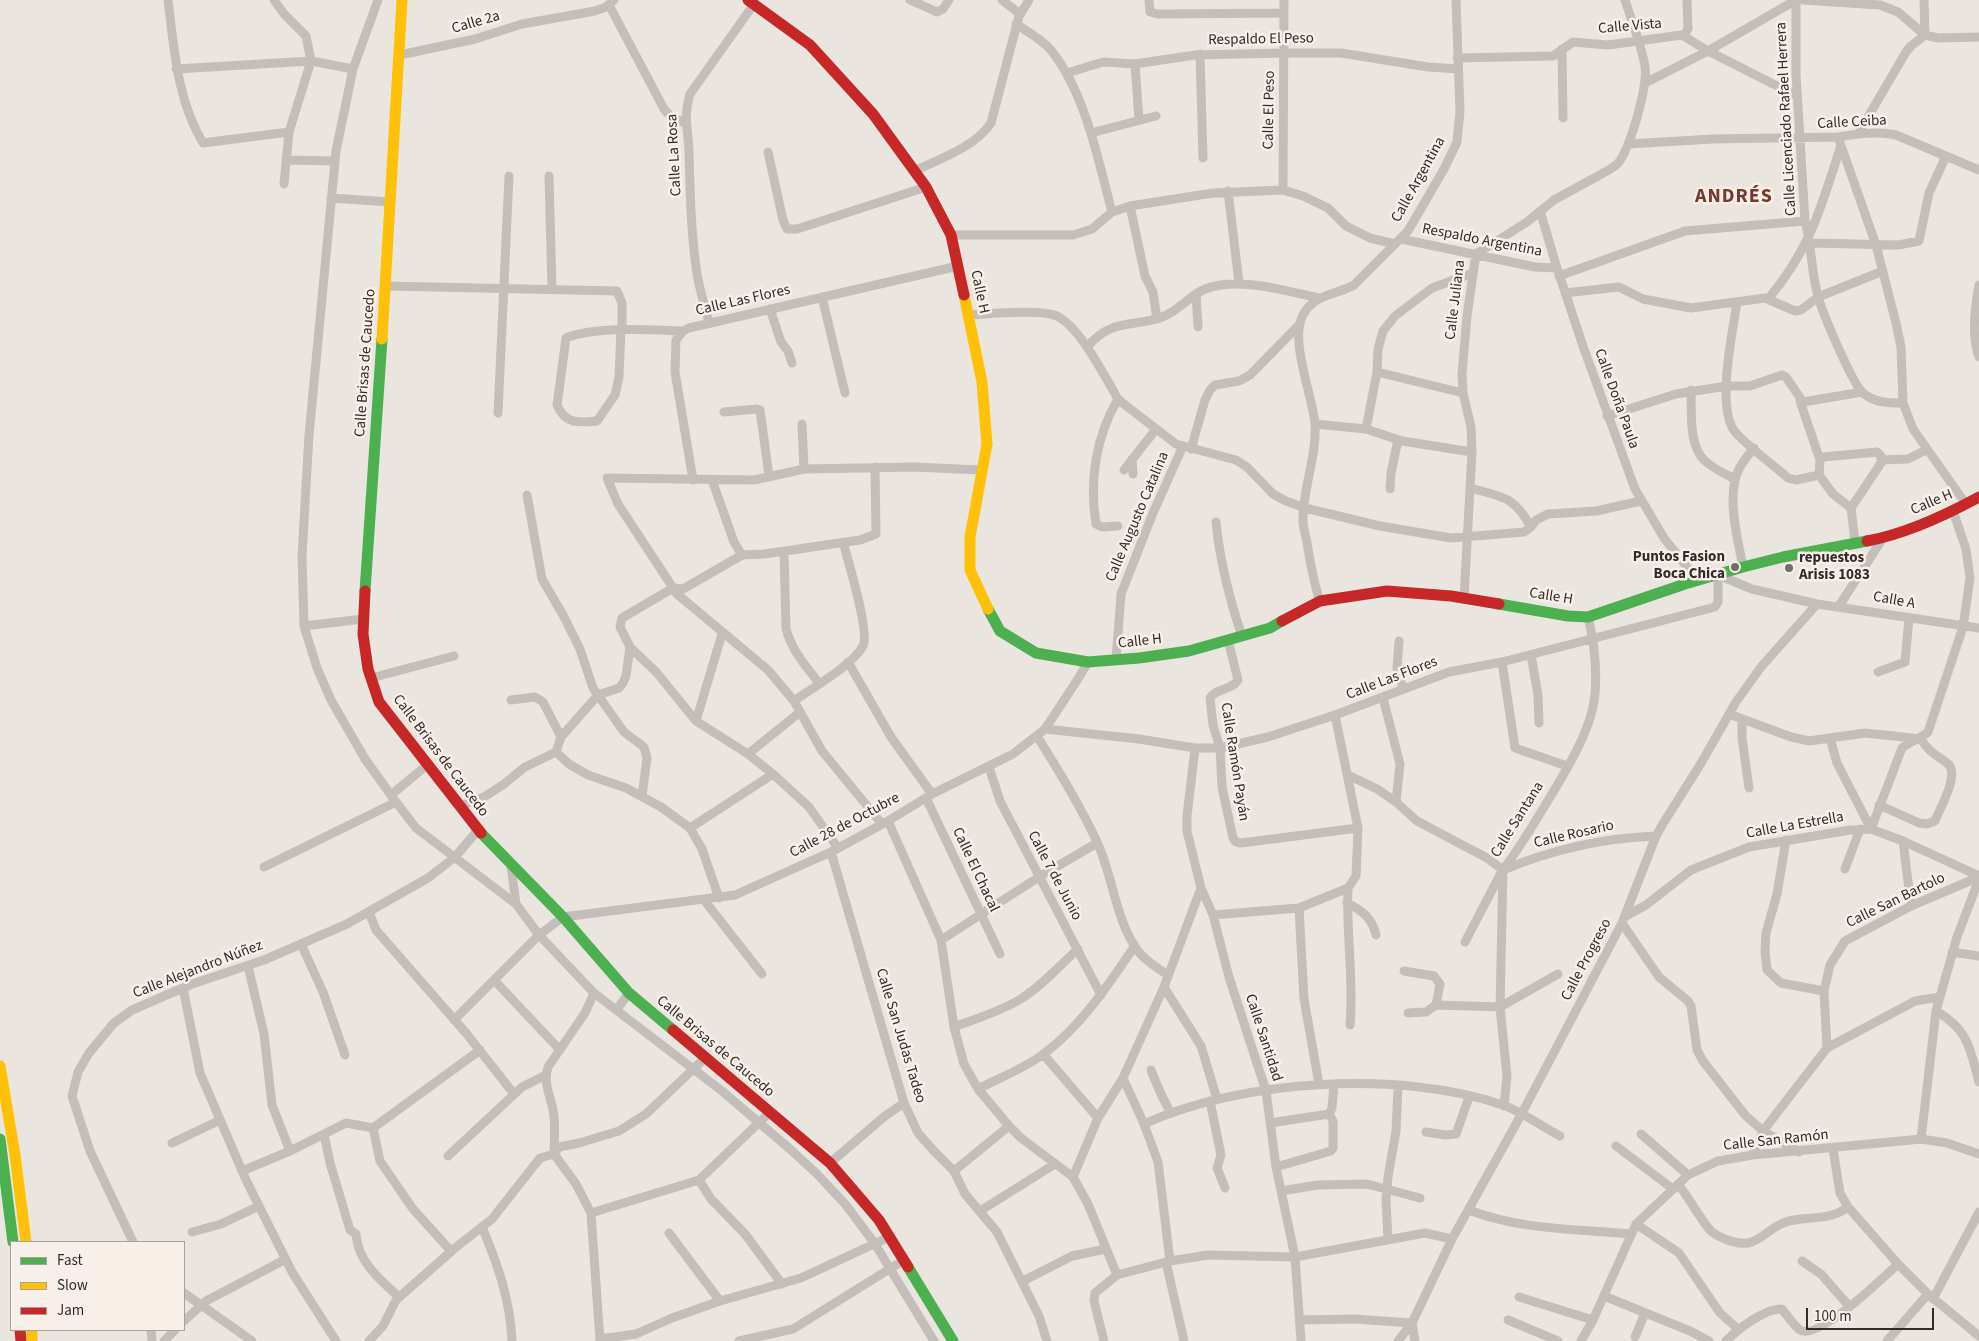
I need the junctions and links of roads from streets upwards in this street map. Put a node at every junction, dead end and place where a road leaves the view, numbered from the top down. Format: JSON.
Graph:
{"nodes":[{"id":1,"x":168,"y":0,"type":"edge"},
{"id":2,"x":274,"y":0,"type":"edge"},
{"id":3,"x":378,"y":0,"type":"edge"},
{"id":4,"x":402,"y":0,"type":"edge"},
{"id":5,"x":910,"y":0,"type":"edge"},
{"id":6,"x":949,"y":0,"type":"edge"},
{"id":7,"x":1002,"y":0,"type":"edge"},
{"id":8,"x":1029,"y":0,"type":"edge"},
{"id":9,"x":1149,"y":0,"type":"edge"},
{"id":10,"x":1284,"y":0,"type":"edge"},
{"id":11,"x":1456,"y":0,"type":"edge"},
{"id":12,"x":1625,"y":0,"type":"edge"},
{"id":13,"x":1687,"y":0,"type":"edge"},
{"id":14,"x":1796,"y":0,"type":"edge"},
{"id":15,"x":1803,"y":0,"type":"edge"},
{"id":16,"x":1924,"y":0,"type":"edge"},
{"id":17,"x":1857,"y":1,"type":"edge"},
{"id":18,"x":751,"y":2,"type":"edge"},
{"id":19,"x":612,"y":3,"type":"edge"},
{"id":20,"x":1284,"y":13,"type":"junction"},
{"id":21,"x":1020,"y":14,"type":"junction"},
{"id":22,"x":1016,"y":24,"type":"junction"},
{"id":23,"x":1682,"y":35,"type":"junction"},
{"id":24,"x":1925,"y":35,"type":"junction"},
{"id":25,"x":1979,"y":36,"type":"edge"},
{"id":26,"x":1639,"y":41,"type":"junction"},
{"id":27,"x":1562,"y":49,"type":"junction"},
{"id":28,"x":1708,"y":51,"type":"junction"},
{"id":29,"x":1284,"y":53,"type":"junction"},
{"id":30,"x":1200,"y":54,"type":"junction"},
{"id":31,"x":400,"y":55,"type":"junction"},
{"id":32,"x":1457,"y":58,"type":"junction"},
{"id":33,"x":311,"y":61,"type":"junction"},
{"id":34,"x":1135,"y":64,"type":"junction"},
{"id":35,"x":176,"y":69,"type":"junction"},
{"id":36,"x":353,"y":69,"type":"junction"},
{"id":37,"x":1458,"y":69,"type":"junction"},
{"id":38,"x":1067,"y":73,"type":"junction"},
{"id":39,"x":1645,"y":83,"type":"junction"},
{"id":40,"x":1797,"y":96,"type":"junction"},
{"id":41,"x":1156,"y":116,"type":"dead end"},
{"id":42,"x":1563,"y":118,"type":"dead end"},
{"id":43,"x":1139,"y":120,"type":"junction"},
{"id":44,"x":685,"y":122,"type":"junction"},
{"id":45,"x":289,"y":132,"type":"junction"},
{"id":46,"x":1091,"y":133,"type":"junction"},
{"id":47,"x":1858,"y":134,"type":"junction"},
{"id":48,"x":1800,"y":139,"type":"junction"},
{"id":49,"x":1840,"y":141,"type":"junction"},
{"id":50,"x":1628,"y":144,"type":"junction"},
{"id":51,"x":768,"y":152,"type":"dead end"},
{"id":52,"x":1946,"y":156,"type":"junction"},
{"id":53,"x":1203,"y":158,"type":"dead end"},
{"id":54,"x":286,"y":160,"type":"junction"},
{"id":55,"x":335,"y":161,"type":"junction"},
{"id":56,"x":1979,"y":170,"type":"edge"},
{"id":57,"x":914,"y":171,"type":"junction"},
{"id":58,"x":509,"y":176,"type":"dead end"},
{"id":59,"x":549,"y":176,"type":"dead end"},
{"id":60,"x":284,"y":184,"type":"dead end"},
{"id":61,"x":926,"y":187,"type":"junction"},
{"id":62,"x":1283,"y":190,"type":"junction"},
{"id":63,"x":1228,"y":191,"type":"junction"},
{"id":64,"x":332,"y":198,"type":"junction"},
{"id":65,"x":391,"y":202,"type":"junction"},
{"id":66,"x":1130,"y":206,"type":"junction"},
{"id":67,"x":1540,"y":211,"type":"junction"},
{"id":68,"x":1112,"y":212,"type":"junction"},
{"id":69,"x":1805,"y":221,"type":"junction"},
{"id":70,"x":951,"y":235,"type":"junction"},
{"id":71,"x":1810,"y":239,"type":"junction"},
{"id":72,"x":1398,"y":242,"type":"junction"},
{"id":73,"x":1876,"y":245,"type":"junction"},
{"id":74,"x":1476,"y":254,"type":"junction"},
{"id":75,"x":958,"y":266,"type":"junction"},
{"id":76,"x":1883,"y":271,"type":"junction"},
{"id":77,"x":1558,"y":272,"type":"junction"},
{"id":78,"x":1473,"y":273,"type":"junction"},
{"id":79,"x":1239,"y":283,"type":"junction"},
{"id":80,"x":386,"y":286,"type":"junction"},
{"id":81,"x":1979,"y":286,"type":"edge"},
{"id":82,"x":503,"y":289,"type":"junction"},
{"id":83,"x":552,"y":290,"type":"junction"},
{"id":84,"x":1566,"y":293,"type":"junction"},
{"id":85,"x":1196,"y":295,"type":"junction"},
{"id":86,"x":822,"y":297,"type":"junction"},
{"id":87,"x":1818,"y":297,"type":"junction"},
{"id":88,"x":1319,"y":298,"type":"junction"},
{"id":89,"x":1768,"y":299,"type":"junction"},
{"id":90,"x":1737,"y":302,"type":"junction"},
{"id":91,"x":770,"y":309,"type":"junction"},
{"id":92,"x":968,"y":315,"type":"junction"},
{"id":93,"x":1157,"y":318,"type":"junction"},
{"id":94,"x":709,"y":323,"type":"junction"},
{"id":95,"x":1300,"y":324,"type":"junction"},
{"id":96,"x":1198,"y":327,"type":"dead end"},
{"id":97,"x":622,"y":330,"type":"junction"},
{"id":98,"x":683,"y":331,"type":"junction"},
{"id":99,"x":1087,"y":347,"type":"junction"},
{"id":100,"x":1979,"y":357,"type":"edge"},
{"id":101,"x":792,"y":363,"type":"dead end"},
{"id":102,"x":1377,"y":372,"type":"junction"},
{"id":103,"x":1727,"y":386,"type":"junction"},
{"id":104,"x":1692,"y":390,"type":"junction"},
{"id":105,"x":1862,"y":392,"type":"junction"},
{"id":106,"x":845,"y":393,"type":"dead end"},
{"id":107,"x":1463,"y":393,"type":"junction"},
{"id":108,"x":1118,"y":399,"type":"junction"},
{"id":109,"x":1800,"y":400,"type":"junction"},
{"id":110,"x":1903,"y":403,"type":"junction"},
{"id":111,"x":498,"y":412,"type":"dead end"},
{"id":112,"x":724,"y":412,"type":"dead end"},
{"id":113,"x":1607,"y":416,"type":"junction"},
{"id":114,"x":802,"y":424,"type":"dead end"},
{"id":115,"x":1315,"y":424,"type":"junction"},
{"id":116,"x":1156,"y":429,"type":"junction"},
{"id":117,"x":1366,"y":429,"type":"junction"},
{"id":118,"x":1398,"y":440,"type":"junction"},
{"id":119,"x":1187,"y":448,"type":"junction"},
{"id":120,"x":1754,"y":448,"type":"junction"},
{"id":121,"x":1926,"y":450,"type":"junction"},
{"id":122,"x":1472,"y":452,"type":"junction"},
{"id":123,"x":1132,"y":459,"type":"junction"},
{"id":124,"x":1820,"y":460,"type":"junction"},
{"id":125,"x":1882,"y":460,"type":"junction"},
{"id":126,"x":875,"y":467,"type":"junction"},
{"id":127,"x":804,"y":469,"type":"junction"},
{"id":128,"x":981,"y":470,"type":"junction"},
{"id":129,"x":1124,"y":470,"type":"dead end"},
{"id":130,"x":1133,"y":474,"type":"dead end"},
{"id":131,"x":1819,"y":475,"type":"junction"},
{"id":132,"x":769,"y":476,"type":"junction"},
{"id":133,"x":1736,"y":479,"type":"junction"},
{"id":134,"x":694,"y":480,"type":"junction"},
{"id":135,"x":712,"y":480,"type":"junction"},
{"id":136,"x":1470,"y":488,"type":"junction"},
{"id":137,"x":1390,"y":489,"type":"dead end"},
{"id":138,"x":527,"y":495,"type":"dead end"},
{"id":139,"x":1979,"y":497,"type":"edge"},
{"id":140,"x":1641,"y":501,"type":"junction"},
{"id":141,"x":1966,"y":504,"type":"junction"},
{"id":142,"x":1305,"y":508,"type":"junction"},
{"id":143,"x":1851,"y":508,"type":"junction"},
{"id":144,"x":1953,"y":511,"type":"junction"},
{"id":145,"x":1216,"y":522,"type":"dead end"},
{"id":146,"x":1118,"y":526,"type":"dead end"},
{"id":147,"x":1532,"y":528,"type":"junction"},
{"id":148,"x":1466,"y":537,"type":"junction"},
{"id":149,"x":1883,"y":538,"type":"junction"},
{"id":150,"x":843,"y":542,"type":"junction"},
{"id":151,"x":1855,"y":542,"type":"junction"},
{"id":152,"x":784,"y":551,"type":"junction"},
{"id":153,"x":742,"y":556,"type":"junction"},
{"id":154,"x":1743,"y":567,"type":"junction"},
{"id":155,"x":1718,"y":575,"type":"junction"},
{"id":156,"x":1698,"y":581,"type":"junction"},
{"id":157,"x":673,"y":588,"type":"junction"},
{"id":158,"x":1464,"y":598,"type":"junction"},
{"id":159,"x":1320,"y":601,"type":"junction"},
{"id":160,"x":1817,"y":604,"type":"junction"},
{"id":161,"x":1839,"y":606,"type":"junction"},
{"id":162,"x":1588,"y":617,"type":"junction"},
{"id":163,"x":1909,"y":618,"type":"junction"},
{"id":164,"x":363,"y":619,"type":"junction"},
{"id":165,"x":304,"y":626,"type":"junction"},
{"id":166,"x":1963,"y":627,"type":"junction"},
{"id":167,"x":1979,"y":628,"type":"edge"},
{"id":168,"x":722,"y":634,"type":"junction"},
{"id":169,"x":1242,"y":636,"type":"junction"},
{"id":170,"x":1593,"y":639,"type":"junction"},
{"id":171,"x":1228,"y":640,"type":"junction"},
{"id":172,"x":1399,"y":641,"type":"dead end"},
{"id":173,"x":630,"y":647,"type":"junction"},
{"id":174,"x":1531,"y":655,"type":"junction"},
{"id":175,"x":454,"y":656,"type":"dead end"},
{"id":176,"x":1116,"y":660,"type":"junction"},
{"id":177,"x":848,"y":662,"type":"junction"},
{"id":178,"x":1088,"y":662,"type":"junction"},
{"id":179,"x":1502,"y":662,"type":"junction"},
{"id":180,"x":1878,"y":672,"type":"dead end"},
{"id":181,"x":371,"y":678,"type":"junction"},
{"id":182,"x":819,"y":683,"type":"junction"},
{"id":183,"x":1403,"y":688,"type":"junction"},
{"id":184,"x":598,"y":695,"type":"junction"},
{"id":185,"x":1383,"y":698,"type":"junction"},
{"id":186,"x":512,"y":700,"type":"dead end"},
{"id":187,"x":794,"y":701,"type":"junction"},
{"id":188,"x":800,"y":712,"type":"junction"},
{"id":189,"x":1729,"y":714,"type":"junction"},
{"id":190,"x":1335,"y":715,"type":"junction"},
{"id":191,"x":1742,"y":719,"type":"junction"},
{"id":192,"x":696,"y":721,"type":"junction"},
{"id":193,"x":1539,"y":723,"type":"dead end"},
{"id":194,"x":1045,"y":729,"type":"junction"},
{"id":195,"x":1037,"y":736,"type":"junction"},
{"id":196,"x":561,"y":737,"type":"junction"},
{"id":197,"x":1830,"y":738,"type":"junction"},
{"id":198,"x":1921,"y":739,"type":"junction"},
{"id":199,"x":1195,"y":748,"type":"junction"},
{"id":200,"x":1220,"y":748,"type":"junction"},
{"id":201,"x":556,"y":752,"type":"junction"},
{"id":202,"x":748,"y":754,"type":"junction"},
{"id":203,"x":427,"y":765,"type":"junction"},
{"id":204,"x":1567,"y":766,"type":"junction"},
{"id":205,"x":989,"y":767,"type":"junction"},
{"id":206,"x":773,"y":774,"type":"junction"},
{"id":207,"x":1348,"y":775,"type":"junction"},
{"id":208,"x":1749,"y":788,"type":"dead end"},
{"id":209,"x":642,"y":796,"type":"junction"},
{"id":210,"x":929,"y":796,"type":"junction"},
{"id":211,"x":394,"y":798,"type":"junction"},
{"id":212,"x":1396,"y":802,"type":"junction"},
{"id":213,"x":1878,"y":805,"type":"junction"},
{"id":214,"x":460,"y":806,"type":"junction"},
{"id":215,"x":885,"y":823,"type":"junction"},
{"id":216,"x":690,"y":828,"type":"junction"},
{"id":217,"x":1358,"y":828,"type":"junction"},
{"id":218,"x":1860,"y":829,"type":"junction"},
{"id":219,"x":1870,"y":829,"type":"junction"},
{"id":220,"x":478,"y":830,"type":"junction"},
{"id":221,"x":1656,"y":836,"type":"junction"},
{"id":222,"x":1786,"y":840,"type":"junction"},
{"id":223,"x":1902,"y":841,"type":"junction"},
{"id":224,"x":1097,"y":843,"type":"junction"},
{"id":225,"x":834,"y":850,"type":"junction"},
{"id":226,"x":454,"y":857,"type":"junction"},
{"id":227,"x":511,"y":866,"type":"junction"},
{"id":228,"x":264,"y":867,"type":"dead end"},
{"id":229,"x":1503,"y":870,"type":"junction"},
{"id":230,"x":1844,"y":870,"type":"dead end"},
{"id":231,"x":1039,"y":876,"type":"junction"},
{"id":232,"x":1979,"y":877,"type":"edge"},
{"id":233,"x":1201,"y":888,"type":"junction"},
{"id":234,"x":1348,"y":888,"type":"junction"},
{"id":235,"x":719,"y":898,"type":"junction"},
{"id":236,"x":704,"y":900,"type":"junction"},
{"id":237,"x":1347,"y":903,"type":"junction"},
{"id":238,"x":516,"y":904,"type":"junction"},
{"id":239,"x":1911,"y":906,"type":"junction"},
{"id":240,"x":1298,"y":908,"type":"junction"},
{"id":241,"x":369,"y":912,"type":"junction"},
{"id":242,"x":980,"y":915,"type":"junction"},
{"id":243,"x":1213,"y":915,"type":"junction"},
{"id":244,"x":563,"y":917,"type":"junction"},
{"id":245,"x":1624,"y":920,"type":"junction"},
{"id":246,"x":539,"y":935,"type":"junction"},
{"id":247,"x":1376,"y":935,"type":"dead end"},
{"id":248,"x":941,"y":940,"type":"junction"},
{"id":249,"x":1465,"y":942,"type":"dead end"},
{"id":250,"x":301,"y":944,"type":"junction"},
{"id":251,"x":1134,"y":947,"type":"junction"},
{"id":252,"x":1078,"y":949,"type":"junction"},
{"id":253,"x":1952,"y":952,"type":"junction"},
{"id":254,"x":1000,"y":954,"type":"dead end"},
{"id":255,"x":1979,"y":956,"type":"edge"},
{"id":256,"x":248,"y":966,"type":"junction"},
{"id":257,"x":1404,"y":971,"type":"dead end"},
{"id":258,"x":762,"y":974,"type":"dead end"},
{"id":259,"x":1558,"y":974,"type":"dead end"},
{"id":260,"x":1168,"y":975,"type":"junction"},
{"id":261,"x":494,"y":980,"type":"junction"},
{"id":262,"x":1164,"y":987,"type":"junction"},
{"id":263,"x":183,"y":988,"type":"junction"},
{"id":264,"x":1824,"y":991,"type":"junction"},
{"id":265,"x":594,"y":993,"type":"junction"},
{"id":266,"x":629,"y":994,"type":"junction"},
{"id":267,"x":1101,"y":995,"type":"junction"},
{"id":268,"x":1940,"y":997,"type":"junction"},
{"id":269,"x":1436,"y":1005,"type":"junction"},
{"id":270,"x":1500,"y":1007,"type":"junction"},
{"id":271,"x":617,"y":1009,"type":"junction"},
{"id":272,"x":1936,"y":1011,"type":"junction"},
{"id":273,"x":1408,"y":1013,"type":"dead end"},
{"id":274,"x":454,"y":1020,"type":"junction"},
{"id":275,"x":1350,"y":1025,"type":"dead end"},
{"id":276,"x":954,"y":1027,"type":"junction"},
{"id":277,"x":1827,"y":1048,"type":"junction"},
{"id":278,"x":480,"y":1050,"type":"junction"},
{"id":279,"x":560,"y":1050,"type":"junction"},
{"id":280,"x":1043,"y":1054,"type":"junction"},
{"id":281,"x":345,"y":1055,"type":"dead end"},
{"id":282,"x":705,"y":1058,"type":"junction"},
{"id":283,"x":0,"y":1066,"type":"edge"},
{"id":284,"x":692,"y":1070,"type":"junction"},
{"id":285,"x":1151,"y":1070,"type":"dead end"},
{"id":286,"x":546,"y":1075,"type":"junction"},
{"id":287,"x":1123,"y":1078,"type":"junction"},
{"id":288,"x":1979,"y":1082,"type":"edge"},
{"id":289,"x":1319,"y":1084,"type":"junction"},
{"id":290,"x":1334,"y":1084,"type":"junction"},
{"id":291,"x":1398,"y":1086,"type":"junction"},
{"id":292,"x":978,"y":1089,"type":"junction"},
{"id":293,"x":1266,"y":1091,"type":"junction"},
{"id":294,"x":514,"y":1094,"type":"junction"},
{"id":295,"x":1469,"y":1097,"type":"junction"},
{"id":296,"x":1214,"y":1100,"type":"junction"},
{"id":297,"x":904,"y":1103,"type":"junction"},
{"id":298,"x":1504,"y":1106,"type":"junction"},
{"id":299,"x":770,"y":1112,"type":"junction"},
{"id":300,"x":1170,"y":1112,"type":"junction"},
{"id":301,"x":1329,"y":1114,"type":"junction"},
{"id":302,"x":1521,"y":1115,"type":"junction"},
{"id":303,"x":1098,"y":1118,"type":"junction"},
{"id":304,"x":220,"y":1120,"type":"junction"},
{"id":305,"x":759,"y":1122,"type":"junction"},
{"id":306,"x":1270,"y":1123,"type":"junction"},
{"id":307,"x":1144,"y":1124,"type":"junction"},
{"id":308,"x":1009,"y":1126,"type":"junction"},
{"id":309,"x":373,"y":1128,"type":"junction"},
{"id":310,"x":1763,"y":1131,"type":"junction"},
{"id":311,"x":1426,"y":1132,"type":"dead end"},
{"id":312,"x":324,"y":1134,"type":"junction"},
{"id":313,"x":1641,"y":1134,"type":"dead end"},
{"id":314,"x":1560,"y":1136,"type":"dead end"},
{"id":315,"x":0,"y":1139,"type":"edge"},
{"id":316,"x":1921,"y":1139,"type":"junction"},
{"id":317,"x":172,"y":1143,"type":"dead end"},
{"id":318,"x":1616,"y":1146,"type":"dead end"},
{"id":319,"x":1834,"y":1149,"type":"junction"},
{"id":320,"x":290,"y":1150,"type":"junction"},
{"id":321,"x":1799,"y":1152,"type":"junction"},
{"id":322,"x":554,"y":1154,"type":"junction"},
{"id":323,"x":1979,"y":1154,"type":"edge"},
{"id":324,"x":1753,"y":1155,"type":"junction"},
{"id":325,"x":448,"y":1156,"type":"dead end"},
{"id":326,"x":828,"y":1161,"type":"junction"},
{"id":327,"x":1055,"y":1164,"type":"junction"},
{"id":328,"x":1276,"y":1167,"type":"junction"},
{"id":329,"x":242,"y":1171,"type":"junction"},
{"id":330,"x":814,"y":1172,"type":"junction"},
{"id":331,"x":954,"y":1172,"type":"junction"},
{"id":332,"x":1688,"y":1175,"type":"junction"},
{"id":333,"x":1072,"y":1177,"type":"junction"},
{"id":334,"x":699,"y":1180,"type":"junction"},
{"id":335,"x":1675,"y":1186,"type":"junction"},
{"id":336,"x":1225,"y":1188,"type":"dead end"},
{"id":337,"x":1387,"y":1188,"type":"junction"},
{"id":338,"x":1281,"y":1191,"type":"junction"},
{"id":339,"x":1420,"y":1198,"type":"dead end"},
{"id":340,"x":259,"y":1206,"type":"junction"},
{"id":341,"x":1848,"y":1207,"type":"junction"},
{"id":342,"x":1469,"y":1210,"type":"junction"},
{"id":343,"x":980,"y":1212,"type":"junction"},
{"id":344,"x":1979,"y":1212,"type":"edge"},
{"id":345,"x":592,"y":1213,"type":"junction"},
{"id":346,"x":1636,"y":1224,"type":"junction"},
{"id":347,"x":482,"y":1227,"type":"junction"},
{"id":348,"x":192,"y":1232,"type":"dead end"},
{"id":349,"x":670,"y":1233,"type":"dead end"},
{"id":350,"x":1631,"y":1234,"type":"junction"},
{"id":351,"x":889,"y":1237,"type":"junction"},
{"id":352,"x":1452,"y":1239,"type":"junction"},
{"id":353,"x":1388,"y":1240,"type":"junction"},
{"id":354,"x":13,"y":1241,"type":"edge"},
{"id":355,"x":26,"y":1241,"type":"edge"},
{"id":356,"x":133,"y":1241,"type":"edge"},
{"id":357,"x":875,"y":1244,"type":"junction"},
{"id":358,"x":1106,"y":1249,"type":"junction"},
{"id":359,"x":451,"y":1251,"type":"junction"},
{"id":360,"x":1295,"y":1257,"type":"junction"},
{"id":361,"x":286,"y":1259,"type":"junction"},
{"id":362,"x":904,"y":1260,"type":"junction"},
{"id":363,"x":1802,"y":1261,"type":"dead end"},
{"id":364,"x":1168,"y":1262,"type":"junction"},
{"id":365,"x":1898,"y":1264,"type":"junction"},
{"id":366,"x":891,"y":1268,"type":"junction"},
{"id":367,"x":1117,"y":1275,"type":"junction"},
{"id":368,"x":1023,"y":1282,"type":"junction"},
{"id":369,"x":782,"y":1284,"type":"junction"},
{"id":370,"x":185,"y":1294,"type":"edge"},
{"id":371,"x":1604,"y":1296,"type":"junction"},
{"id":372,"x":1930,"y":1296,"type":"junction"},
{"id":373,"x":399,"y":1297,"type":"junction"},
{"id":374,"x":1520,"y":1297,"type":"dead end"},
{"id":375,"x":720,"y":1301,"type":"junction"},
{"id":376,"x":201,"y":1305,"type":"junction"},
{"id":377,"x":1850,"y":1306,"type":"junction"},
{"id":378,"x":1644,"y":1313,"type":"junction"},
{"id":379,"x":185,"y":1320,"type":"edge"},
{"id":380,"x":1300,"y":1320,"type":"junction"},
{"id":381,"x":1508,"y":1320,"type":"dead end"},
{"id":382,"x":1593,"y":1320,"type":"junction"},
{"id":383,"x":1412,"y":1323,"type":"junction"},
{"id":384,"x":1738,"y":1329,"type":"junction"},
{"id":385,"x":174,"y":1331,"type":"edge"},
{"id":386,"x":1979,"y":1336,"type":"edge"},
{"id":387,"x":1635,"y":1337,"type":"dead end"},
{"id":388,"x":371,"y":1340,"type":"edge"},
{"id":389,"x":600,"y":1340,"type":"edge"},
{"id":390,"x":164,"y":1341,"type":"edge"},
{"id":391,"x":252,"y":1341,"type":"edge"},
{"id":392,"x":336,"y":1341,"type":"edge"},
{"id":393,"x":512,"y":1341,"type":"edge"},
{"id":394,"x":739,"y":1341,"type":"edge"},
{"id":395,"x":934,"y":1341,"type":"edge"},
{"id":396,"x":953,"y":1341,"type":"edge"},
{"id":397,"x":1047,"y":1341,"type":"edge"},
{"id":398,"x":1104,"y":1341,"type":"edge"},
{"id":399,"x":1184,"y":1341,"type":"edge"},
{"id":400,"x":1301,"y":1341,"type":"edge"},
{"id":401,"x":1398,"y":1341,"type":"edge"},
{"id":402,"x":1415,"y":1341,"type":"edge"},
{"id":403,"x":1558,"y":1341,"type":"edge"},
{"id":404,"x":1581,"y":1341,"type":"edge"},
{"id":405,"x":1709,"y":1341,"type":"edge"},
{"id":406,"x":1726,"y":1341,"type":"edge"},
{"id":407,"x":1886,"y":1341,"type":"edge"}],
"edges":[{"from":1,"to":35,"type":"street"},
{"from":2,"to":33,"type":"street"},
{"from":3,"to":36,"type":"street"},
{"from":4,"to":31,"type":"street","name":"Calle Brisas de Caucedo"},
{"from":5,"to":6,"type":"street"},
{"from":7,"to":21,"type":"street"},
{"from":8,"to":21,"type":"street"},
{"from":9,"to":20,"type":"street"},
{"from":10,"to":20,"type":"street","name":"Calle El Peso"},
{"from":11,"to":32,"type":"street","name":"Calle Argentina"},
{"from":12,"to":26,"type":"street","name":"Calle Juliana"},
{"from":13,"to":23,"type":"street","name":"Calle Vista"},
{"from":14,"to":28,"type":"street"},
{"from":14,"to":40,"type":"street","name":"Calle Licenciado Rafael Herrera"},
{"from":15,"to":17,"type":"street"},
{"from":16,"to":24,"type":"street"},
{"from":17,"to":24,"type":"street"},
{"from":18,"to":44,"type":"street","name":"Calle La Rosa"},
{"from":18,"to":57,"type":"street","name":"Calle H"},
{"from":19,"to":31,"type":"street","name":"Calle 2a"},
{"from":19,"to":44,"type":"street"},
{"from":20,"to":29,"type":"street","name":"Calle El Peso"},
{"from":21,"to":22,"type":"street"},
{"from":22,"to":38,"type":"street"},
{"from":22,"to":57,"type":"street"},
{"from":23,"to":26,"type":"street","name":"Calle Vista"},
{"from":23,"to":28,"type":"street"},
{"from":24,"to":25,"type":"street"},
{"from":24,"to":47,"type":"street"},
{"from":26,"to":27,"type":"street","name":"Calle Vista"},
{"from":26,"to":39,"type":"street","name":"Calle Juliana"},
{"from":27,"to":32,"type":"street","name":"Calle Vista"},
{"from":27,"to":42,"type":"street"},
{"from":28,"to":39,"type":"street"},
{"from":28,"to":40,"type":"street"},
{"from":29,"to":30,"type":"street","name":"Respaldo El Peso"},
{"from":29,"to":37,"type":"street","name":"Respaldo El Peso"},
{"from":29,"to":62,"type":"street","name":"Calle El Peso"},
{"from":30,"to":34,"type":"street","name":"Respaldo El Peso"},
{"from":30,"to":53,"type":"street"},
{"from":31,"to":65,"type":"street","name":"Calle Brisas de Caucedo"},
{"from":32,"to":37,"type":"street","name":"Calle Argentina"},
{"from":33,"to":35,"type":"street"},
{"from":33,"to":36,"type":"street"},
{"from":33,"to":45,"type":"street"},
{"from":34,"to":38,"type":"street","name":"Respaldo El Peso"},
{"from":34,"to":43,"type":"street"},
{"from":35,"to":45,"type":"street"},
{"from":36,"to":55,"type":"street"},
{"from":37,"to":72,"type":"street","name":"Calle Argentina"},
{"from":38,"to":46,"type":"street"},
{"from":39,"to":50,"type":"street","name":"Calle Juliana"},
{"from":40,"to":48,"type":"street","name":"Calle Licenciado Rafael Herrera"},
{"from":41,"to":43,"type":"street"},
{"from":43,"to":46,"type":"street"},
{"from":44,"to":94,"type":"street","name":"Calle La Rosa"},
{"from":45,"to":54,"type":"street"},
{"from":46,"to":68,"type":"street"},
{"from":47,"to":49,"type":"street","name":"Calle Ceiba"},
{"from":47,"to":52,"type":"street","name":"Calle Ceiba"},
{"from":48,"to":49,"type":"street","name":"Calle Ceiba"},
{"from":48,"to":50,"type":"street","name":"Calle Ceiba"},
{"from":48,"to":69,"type":"street","name":"Calle Licenciado Rafael Herrera"},
{"from":49,"to":71,"type":"street"},
{"from":49,"to":73,"type":"street"},
{"from":50,"to":67,"type":"street","name":"Calle Juliana"},
{"from":51,"to":61,"type":"street"},
{"from":52,"to":56,"type":"street","name":"Calle Ceiba"},
{"from":52,"to":73,"type":"street"},
{"from":54,"to":55,"type":"street"},
{"from":54,"to":60,"type":"street"},
{"from":55,"to":64,"type":"street"},
{"from":57,"to":61,"type":"street","name":"Calle H"},
{"from":58,"to":82,"type":"street"},
{"from":59,"to":83,"type":"street"},
{"from":61,"to":70,"type":"street","name":"Calle H"},
{"from":62,"to":63,"type":"street","name":"Respaldo Argentina"},
{"from":62,"to":72,"type":"street","name":"Respaldo Argentina"},
{"from":63,"to":66,"type":"street","name":"Respaldo Argentina"},
{"from":63,"to":79,"type":"street"},
{"from":64,"to":65,"type":"street"},
{"from":64,"to":165,"type":"street"},
{"from":65,"to":80,"type":"street","name":"Calle Brisas de Caucedo"},
{"from":66,"to":68,"type":"street","name":"Respaldo Argentina"},
{"from":66,"to":93,"type":"street"},
{"from":67,"to":74,"type":"street","name":"Calle Juliana"},
{"from":67,"to":77,"type":"street","name":"Calle Doña Paula"},
{"from":68,"to":70,"type":"street","name":"Respaldo Argentina"},
{"from":69,"to":71,"type":"street","name":"Calle Licenciado Rafael Herrera"},
{"from":69,"to":77,"type":"street"},
{"from":70,"to":75,"type":"street","name":"Calle H"},
{"from":71,"to":73,"type":"street"},
{"from":71,"to":87,"type":"street","name":"Calle Licenciado Rafael Herrera"},
{"from":71,"to":89,"type":"street"},
{"from":72,"to":74,"type":"street","name":"Respaldo Argentina"},
{"from":72,"to":88,"type":"street","name":"Calle Argentina"},
{"from":73,"to":76,"type":"street"},
{"from":74,"to":77,"type":"street","name":"Respaldo Argentina"},
{"from":74,"to":78,"type":"street","name":"Calle Juliana"},
{"from":75,"to":86,"type":"street","name":"Calle Las Flores"},
{"from":75,"to":92,"type":"street","name":"Calle H"},
{"from":76,"to":87,"type":"street"},
{"from":76,"to":110,"type":"street"},
{"from":77,"to":84,"type":"street","name":"Calle Doña Paula"},
{"from":78,"to":102,"type":"street"},
{"from":78,"to":107,"type":"street","name":"Calle Juliana"},
{"from":79,"to":85,"type":"street"},
{"from":79,"to":88,"type":"street"},
{"from":80,"to":82,"type":"street"},
{"from":80,"to":164,"type":"street","name":"Calle Brisas de Caucedo"},
{"from":81,"to":100,"type":"street"},
{"from":82,"to":83,"type":"street"},
{"from":82,"to":111,"type":"street"},
{"from":83,"to":97,"type":"street"},
{"from":84,"to":90,"type":"street"},
{"from":84,"to":113,"type":"street","name":"Calle Doña Paula"},
{"from":85,"to":93,"type":"street"},
{"from":85,"to":96,"type":"street"},
{"from":86,"to":91,"type":"street","name":"Calle Las Flores"},
{"from":86,"to":106,"type":"street"},
{"from":87,"to":89,"type":"street"},
{"from":87,"to":105,"type":"street","name":"Calle Licenciado Rafael Herrera"},
{"from":88,"to":95,"type":"street"},
{"from":89,"to":90,"type":"street"},
{"from":90,"to":103,"type":"street"},
{"from":91,"to":94,"type":"street","name":"Calle Las Flores"},
{"from":91,"to":101,"type":"street"},
{"from":92,"to":99,"type":"street"},
{"from":92,"to":128,"type":"street","name":"Calle H"},
{"from":93,"to":99,"type":"street"},
{"from":94,"to":98,"type":"street","name":"Calle Las Flores"},
{"from":95,"to":115,"type":"street"},
{"from":95,"to":119,"type":"street","name":"Calle Augusto Catalina"},
{"from":97,"to":97,"type":"street"},
{"from":97,"to":98,"type":"street"},
{"from":98,"to":134,"type":"street","name":"Calle Las Flores"},
{"from":99,"to":108,"type":"street"},
{"from":102,"to":107,"type":"street"},
{"from":102,"to":117,"type":"street"},
{"from":103,"to":104,"type":"street"},
{"from":103,"to":109,"type":"street"},
{"from":103,"to":120,"type":"street"},
{"from":104,"to":113,"type":"street"},
{"from":104,"to":133,"type":"street"},
{"from":105,"to":109,"type":"street"},
{"from":105,"to":110,"type":"street"},
{"from":107,"to":122,"type":"street","name":"Calle Juliana"},
{"from":108,"to":116,"type":"street"},
{"from":108,"to":146,"type":"street"},
{"from":109,"to":124,"type":"street"},
{"from":110,"to":121,"type":"street"},
{"from":112,"to":132,"type":"street"},
{"from":113,"to":140,"type":"street","name":"Calle Doña Paula"},
{"from":114,"to":127,"type":"street"},
{"from":115,"to":117,"type":"street"},
{"from":115,"to":142,"type":"street"},
{"from":116,"to":119,"type":"street"},
{"from":116,"to":123,"type":"street"},
{"from":117,"to":118,"type":"street"},
{"from":118,"to":122,"type":"street"},
{"from":118,"to":137,"type":"street"},
{"from":119,"to":142,"type":"street"},
{"from":119,"to":176,"type":"street","name":"Calle Augusto Catalina"},
{"from":120,"to":131,"type":"street"},
{"from":120,"to":133,"type":"street"},
{"from":121,"to":125,"type":"street"},
{"from":121,"to":141,"type":"street"},
{"from":122,"to":136,"type":"street","name":"Calle Juliana"},
{"from":123,"to":129,"type":"street"},
{"from":123,"to":130,"type":"street"},
{"from":124,"to":125,"type":"street"},
{"from":124,"to":131,"type":"street"},
{"from":125,"to":143,"type":"street"},
{"from":126,"to":127,"type":"street"},
{"from":126,"to":128,"type":"street"},
{"from":126,"to":150,"type":"street"},
{"from":127,"to":132,"type":"street"},
{"from":128,"to":178,"type":"street","name":"Calle H"},
{"from":131,"to":143,"type":"street"},
{"from":132,"to":135,"type":"street"},
{"from":133,"to":154,"type":"street"},
{"from":134,"to":135,"type":"street"},
{"from":134,"to":157,"type":"street"},
{"from":135,"to":153,"type":"street"},
{"from":136,"to":147,"type":"street"},
{"from":136,"to":148,"type":"street","name":"Calle Juliana"},
{"from":138,"to":184,"type":"street"},
{"from":139,"to":141,"type":"street","name":"Calle H"},
{"from":140,"to":147,"type":"street"},
{"from":140,"to":156,"type":"street","name":"Calle Doña Paula"},
{"from":141,"to":144,"type":"street","name":"Calle H"},
{"from":142,"to":148,"type":"street"},
{"from":142,"to":159,"type":"street"},
{"from":143,"to":151,"type":"street"},
{"from":144,"to":149,"type":"street","name":"Calle H"},
{"from":144,"to":166,"type":"street"},
{"from":145,"to":169,"type":"street"},
{"from":147,"to":148,"type":"street"},
{"from":148,"to":158,"type":"street","name":"Calle Juliana"},
{"from":149,"to":151,"type":"street","name":"Calle H"},
{"from":149,"to":161,"type":"street"},
{"from":150,"to":152,"type":"street"},
{"from":150,"to":177,"type":"street"},
{"from":151,"to":154,"type":"street","name":"Calle H"},
{"from":152,"to":153,"type":"street"},
{"from":152,"to":182,"type":"street"},
{"from":153,"to":157,"type":"street"},
{"from":154,"to":155,"type":"street","name":"Calle H"},
{"from":155,"to":156,"type":"street","name":"Calle H"},
{"from":155,"to":160,"type":"street","name":"Calle A"},
{"from":155,"to":170,"type":"street","name":"Calle Las Flores"},
{"from":156,"to":162,"type":"street","name":"Calle H"},
{"from":157,"to":168,"type":"street"},
{"from":157,"to":173,"type":"street"},
{"from":158,"to":159,"type":"street","name":"Calle H"},
{"from":158,"to":162,"type":"street","name":"Calle H"},
{"from":159,"to":169,"type":"street","name":"Calle H"},
{"from":160,"to":161,"type":"street","name":"Calle A"},
{"from":160,"to":189,"type":"street","name":"Calle Progreso"},
{"from":161,"to":163,"type":"street","name":"Calle A"},
{"from":162,"to":170,"type":"street","name":"Calle Santana"},
{"from":163,"to":166,"type":"street","name":"Calle A"},
{"from":163,"to":180,"type":"street"},
{"from":164,"to":165,"type":"street"},
{"from":164,"to":181,"type":"street","name":"Calle Brisas de Caucedo"},
{"from":165,"to":211,"type":"street"},
{"from":166,"to":167,"type":"street","name":"Calle A"},
{"from":166,"to":198,"type":"street"},
{"from":168,"to":187,"type":"street"},
{"from":168,"to":192,"type":"street"},
{"from":169,"to":171,"type":"street","name":"Calle H"},
{"from":170,"to":174,"type":"street","name":"Calle Las Flores"},
{"from":170,"to":204,"type":"street","name":"Calle Santana"},
{"from":171,"to":176,"type":"street","name":"Calle H"},
{"from":171,"to":200,"type":"street","name":"Calle Ramón Payán"},
{"from":172,"to":183,"type":"street"},
{"from":173,"to":184,"type":"street"},
{"from":173,"to":192,"type":"street","name":"Calle San Judas Tadeo"},
{"from":174,"to":179,"type":"street","name":"Calle Las Flores"},
{"from":174,"to":193,"type":"street"},
{"from":175,"to":181,"type":"street"},
{"from":176,"to":178,"type":"street","name":"Calle H"},
{"from":177,"to":182,"type":"street"},
{"from":177,"to":210,"type":"street","name":"Calle El Chacal"},
{"from":178,"to":194,"type":"street","name":"Calle 28 de Octubre"},
{"from":179,"to":183,"type":"street","name":"Calle Las Flores"},
{"from":179,"to":204,"type":"street"},
{"from":181,"to":203,"type":"street","name":"Calle Brisas de Caucedo"},
{"from":182,"to":187,"type":"street"},
{"from":183,"to":185,"type":"street","name":"Calle Las Flores"},
{"from":184,"to":196,"type":"street"},
{"from":184,"to":209,"type":"street"},
{"from":185,"to":190,"type":"street","name":"Calle Las Flores"},
{"from":185,"to":212,"type":"street"},
{"from":186,"to":196,"type":"street"},
{"from":187,"to":188,"type":"street"},
{"from":188,"to":202,"type":"street"},
{"from":188,"to":215,"type":"street"},
{"from":189,"to":191,"type":"street"},
{"from":189,"to":221,"type":"street","name":"Calle Progreso"},
{"from":190,"to":200,"type":"street","name":"Calle Las Flores"},
{"from":190,"to":207,"type":"street"},
{"from":191,"to":197,"type":"street"},
{"from":191,"to":208,"type":"street"},
{"from":192,"to":202,"type":"street","name":"Calle San Judas Tadeo"},
{"from":194,"to":195,"type":"street","name":"Calle 28 de Octubre"},
{"from":194,"to":199,"type":"street","name":"Calle Las Flores"},
{"from":195,"to":205,"type":"street","name":"Calle 28 de Octubre"},
{"from":195,"to":224,"type":"street"},
{"from":196,"to":201,"type":"street"},
{"from":197,"to":198,"type":"street"},
{"from":197,"to":219,"type":"street"},
{"from":198,"to":213,"type":"street"},
{"from":198,"to":213,"type":"street"},
{"from":199,"to":200,"type":"street","name":"Calle Las Flores"},
{"from":199,"to":233,"type":"street","name":"Calle Santidad"},
{"from":200,"to":217,"type":"street","name":"Calle Ramón Payán"},
{"from":201,"to":209,"type":"street"},
{"from":201,"to":214,"type":"street"},
{"from":202,"to":206,"type":"street","name":"Calle San Judas Tadeo"},
{"from":203,"to":211,"type":"street"},
{"from":203,"to":214,"type":"street","name":"Calle Brisas de Caucedo"},
{"from":204,"to":229,"type":"street","name":"Calle Santana"},
{"from":205,"to":210,"type":"street","name":"Calle 28 de Octubre"},
{"from":205,"to":231,"type":"street","name":"Calle 7 de Junio"},
{"from":206,"to":216,"type":"street"},
{"from":206,"to":225,"type":"street","name":"Calle San Judas Tadeo"},
{"from":207,"to":212,"type":"street"},
{"from":207,"to":217,"type":"street"},
{"from":209,"to":216,"type":"street"},
{"from":210,"to":215,"type":"street","name":"Calle 28 de Octubre"},
{"from":210,"to":242,"type":"street","name":"Calle El Chacal"},
{"from":211,"to":226,"type":"street"},
{"from":211,"to":228,"type":"street"},
{"from":212,"to":229,"type":"street"},
{"from":213,"to":219,"type":"street"},
{"from":214,"to":220,"type":"street","name":"Calle Brisas de Caucedo"},
{"from":215,"to":225,"type":"street","name":"Calle 28 de Octubre"},
{"from":215,"to":248,"type":"street"},
{"from":216,"to":235,"type":"street"},
{"from":217,"to":234,"type":"street"},
{"from":218,"to":219,"type":"street","name":"Calle La Estrella"},
{"from":218,"to":222,"type":"street","name":"Calle La Estrella"},
{"from":218,"to":230,"type":"street"},
{"from":219,"to":223,"type":"street","name":"Calle La Estrella"},
{"from":220,"to":226,"type":"street","name":"Calle Alejandro Núñez"},
{"from":220,"to":227,"type":"street","name":"Calle Brisas de Caucedo"},
{"from":221,"to":229,"type":"street","name":"Calle Rosario"},
{"from":221,"to":245,"type":"street","name":"Calle Progreso"},
{"from":222,"to":245,"type":"street","name":"Calle La Estrella"},
{"from":222,"to":264,"type":"street"},
{"from":223,"to":232,"type":"street","name":"Calle La Estrella"},
{"from":223,"to":239,"type":"street"},
{"from":224,"to":231,"type":"street"},
{"from":224,"to":251,"type":"street"},
{"from":225,"to":235,"type":"street","name":"Calle 28 de Octubre"},
{"from":225,"to":297,"type":"street","name":"Calle San Judas Tadeo"},
{"from":226,"to":238,"type":"street"},
{"from":226,"to":241,"type":"street","name":"Calle Alejandro Núñez"},
{"from":227,"to":238,"type":"street"},
{"from":227,"to":244,"type":"street","name":"Calle Brisas de Caucedo"},
{"from":229,"to":249,"type":"street"},
{"from":229,"to":270,"type":"street","name":"Calle Santana"},
{"from":231,"to":242,"type":"street"},
{"from":231,"to":252,"type":"street","name":"Calle 7 de Junio"},
{"from":232,"to":239,"type":"street","name":"Calle San Bartolo"},
{"from":232,"to":253,"type":"street"},
{"from":233,"to":243,"type":"street","name":"Calle Santidad"},
{"from":233,"to":260,"type":"street"},
{"from":234,"to":237,"type":"street"},
{"from":234,"to":240,"type":"street"},
{"from":235,"to":236,"type":"street","name":"Calle 28 de Octubre"},
{"from":236,"to":244,"type":"street","name":"Calle 28 de Octubre"},
{"from":236,"to":258,"type":"street"},
{"from":237,"to":247,"type":"street"},
{"from":237,"to":275,"type":"street"},
{"from":238,"to":246,"type":"street"},
{"from":239,"to":264,"type":"street","name":"Calle San Bartolo"},
{"from":240,"to":243,"type":"street"},
{"from":240,"to":289,"type":"street"},
{"from":241,"to":250,"type":"street","name":"Calle Alejandro Núñez"},
{"from":241,"to":274,"type":"street"},
{"from":242,"to":248,"type":"street"},
{"from":242,"to":254,"type":"street","name":"Calle El Chacal"},
{"from":243,"to":293,"type":"street","name":"Calle Santidad"},
{"from":244,"to":246,"type":"street"},
{"from":244,"to":266,"type":"street","name":"Calle Brisas de Caucedo"},
{"from":245,"to":302,"type":"street","name":"Calle Progreso"},
{"from":245,"to":310,"type":"street"},
{"from":246,"to":261,"type":"street"},
{"from":246,"to":265,"type":"street"},
{"from":248,"to":276,"type":"street"},
{"from":250,"to":256,"type":"street","name":"Calle Alejandro Núñez"},
{"from":250,"to":281,"type":"street"},
{"from":251,"to":260,"type":"street"},
{"from":251,"to":267,"type":"street"},
{"from":252,"to":267,"type":"street","name":"Calle 7 de Junio"},
{"from":252,"to":276,"type":"street"},
{"from":253,"to":255,"type":"street"},
{"from":253,"to":268,"type":"street"},
{"from":256,"to":263,"type":"street","name":"Calle Alejandro Núñez"},
{"from":256,"to":320,"type":"street"},
{"from":257,"to":269,"type":"street"},
{"from":259,"to":270,"type":"street"},
{"from":260,"to":262,"type":"street"},
{"from":261,"to":274,"type":"street"},
{"from":261,"to":279,"type":"street"},
{"from":262,"to":287,"type":"street"},
{"from":262,"to":296,"type":"street"},
{"from":263,"to":304,"type":"street"},
{"from":263,"to":356,"type":"street","name":"Calle Alejandro Núñez"},
{"from":264,"to":277,"type":"street","name":"Calle San Bartolo"},
{"from":265,"to":271,"type":"street"},
{"from":265,"to":279,"type":"street"},
{"from":266,"to":271,"type":"street"},
{"from":266,"to":282,"type":"street","name":"Calle Brisas de Caucedo"},
{"from":267,"to":280,"type":"street"},
{"from":268,"to":272,"type":"street"},
{"from":268,"to":277,"type":"street"},
{"from":269,"to":270,"type":"street"},
{"from":269,"to":273,"type":"street"},
{"from":270,"to":298,"type":"street","name":"Calle Santana"},
{"from":271,"to":284,"type":"street"},
{"from":272,"to":288,"type":"street"},
{"from":272,"to":316,"type":"street"},
{"from":274,"to":278,"type":"street"},
{"from":276,"to":292,"type":"street"},
{"from":277,"to":310,"type":"street"},
{"from":278,"to":294,"type":"street"},
{"from":278,"to":309,"type":"street"},
{"from":279,"to":286,"type":"street"},
{"from":280,"to":292,"type":"street"},
{"from":280,"to":303,"type":"street"},
{"from":282,"to":284,"type":"street"},
{"from":282,"to":299,"type":"street","name":"Calle Brisas de Caucedo"},
{"from":283,"to":355,"type":"street"},
{"from":284,"to":305,"type":"street"},
{"from":284,"to":322,"type":"street"},
{"from":285,"to":300,"type":"street"},
{"from":286,"to":294,"type":"street"},
{"from":286,"to":322,"type":"street"},
{"from":287,"to":303,"type":"street"},
{"from":287,"to":307,"type":"street"},
{"from":289,"to":290,"type":"street"},
{"from":289,"to":293,"type":"street"},
{"from":290,"to":291,"type":"street"},
{"from":290,"to":301,"type":"street"},
{"from":291,"to":295,"type":"street"},
{"from":291,"to":337,"type":"street"},
{"from":292,"to":308,"type":"street"},
{"from":293,"to":296,"type":"street"},
{"from":293,"to":306,"type":"street","name":"Calle Santidad"},
{"from":294,"to":325,"type":"street"},
{"from":295,"to":298,"type":"street"},
{"from":295,"to":311,"type":"street"},
{"from":296,"to":300,"type":"street"},
{"from":296,"to":336,"type":"street"},
{"from":297,"to":326,"type":"street"},
{"from":297,"to":331,"type":"street","name":"Calle San Judas Tadeo"},
{"from":298,"to":302,"type":"street"},
{"from":299,"to":305,"type":"street"},
{"from":299,"to":326,"type":"street","name":"Calle Brisas de Caucedo"},
{"from":300,"to":307,"type":"street"},
{"from":301,"to":306,"type":"street"},
{"from":301,"to":328,"type":"street"},
{"from":302,"to":314,"type":"street"},
{"from":302,"to":342,"type":"street","name":"Calle Progreso"},
{"from":303,"to":333,"type":"street"},
{"from":304,"to":317,"type":"street"},
{"from":304,"to":329,"type":"street"},
{"from":305,"to":330,"type":"street"},
{"from":305,"to":334,"type":"street"},
{"from":306,"to":328,"type":"street","name":"Calle Santidad"},
{"from":307,"to":364,"type":"street"},
{"from":308,"to":327,"type":"street"},
{"from":308,"to":331,"type":"street"},
{"from":309,"to":312,"type":"street"},
{"from":309,"to":359,"type":"street"},
{"from":310,"to":321,"type":"street"},
{"from":310,"to":324,"type":"street"},
{"from":312,"to":320,"type":"street"},
{"from":312,"to":373,"type":"street"},
{"from":313,"to":332,"type":"street"},
{"from":315,"to":354,"type":"street"},
{"from":316,"to":319,"type":"street","name":"Calle San Ramón"},
{"from":316,"to":323,"type":"street","name":"Calle San Ramón"},
{"from":318,"to":335,"type":"street"},
{"from":319,"to":321,"type":"street","name":"Calle San Ramón"},
{"from":319,"to":341,"type":"street"},
{"from":320,"to":329,"type":"street"},
{"from":321,"to":324,"type":"street","name":"Calle San Ramón"},
{"from":322,"to":345,"type":"street"},
{"from":322,"to":347,"type":"street"},
{"from":324,"to":332,"type":"street","name":"Calle San Ramón"},
{"from":326,"to":330,"type":"street"},
{"from":326,"to":351,"type":"street","name":"Calle Brisas de Caucedo"},
{"from":327,"to":333,"type":"street"},
{"from":327,"to":343,"type":"street"},
{"from":328,"to":338,"type":"street","name":"Calle Santidad"},
{"from":329,"to":340,"type":"street"},
{"from":330,"to":357,"type":"street"},
{"from":331,"to":343,"type":"street","name":"Calle San Judas Tadeo"},
{"from":332,"to":335,"type":"street","name":"Calle San Ramón"},
{"from":333,"to":358,"type":"street"},
{"from":334,"to":345,"type":"street"},
{"from":334,"to":369,"type":"street"},
{"from":335,"to":341,"type":"street"},
{"from":335,"to":346,"type":"street","name":"Calle San Ramón"},
{"from":337,"to":338,"type":"street"},
{"from":337,"to":339,"type":"street"},
{"from":337,"to":353,"type":"street"},
{"from":338,"to":360,"type":"street","name":"Calle Santidad"},
{"from":340,"to":348,"type":"street"},
{"from":340,"to":361,"type":"street"},
{"from":341,"to":365,"type":"street"},
{"from":342,"to":350,"type":"street"},
{"from":342,"to":352,"type":"street","name":"Calle Progreso"},
{"from":343,"to":368,"type":"street","name":"Calle San Judas Tadeo"},
{"from":344,"to":372,"type":"street"},
{"from":345,"to":389,"type":"street"},
{"from":346,"to":350,"type":"street","name":"Calle San Ramón"},
{"from":346,"to":384,"type":"street"},
{"from":347,"to":359,"type":"street"},
{"from":347,"to":393,"type":"street"},
{"from":349,"to":375,"type":"street"},
{"from":350,"to":371,"type":"street","name":"Calle San Ramón"},
{"from":351,"to":357,"type":"street"},
{"from":351,"to":362,"type":"street","name":"Calle Brisas de Caucedo"},
{"from":352,"to":353,"type":"street"},
{"from":352,"to":383,"type":"street","name":"Calle Progreso"},
{"from":353,"to":360,"type":"street"},
{"from":357,"to":366,"type":"street"},
{"from":357,"to":369,"type":"street"},
{"from":358,"to":367,"type":"street"},
{"from":358,"to":368,"type":"street"},
{"from":359,"to":373,"type":"street"},
{"from":360,"to":364,"type":"street"},
{"from":360,"to":380,"type":"street","name":"Calle Santidad"},
{"from":361,"to":376,"type":"street"},
{"from":361,"to":392,"type":"street"},
{"from":362,"to":366,"type":"street"},
{"from":362,"to":396,"type":"street","name":"Calle Brisas de Caucedo"},
{"from":363,"to":377,"type":"street"},
{"from":364,"to":367,"type":"street"},
{"from":364,"to":399,"type":"street"},
{"from":365,"to":372,"type":"street"},
{"from":365,"to":377,"type":"street"},
{"from":366,"to":394,"type":"street"},
{"from":366,"to":395,"type":"street"},
{"from":367,"to":398,"type":"street"},
{"from":368,"to":397,"type":"street","name":"Calle San Judas Tadeo"},
{"from":369,"to":375,"type":"street"},
{"from":370,"to":376,"type":"street"},
{"from":371,"to":378,"type":"street"},
{"from":371,"to":382,"type":"street","name":"Calle San Ramón"},
{"from":372,"to":386,"type":"street"},
{"from":372,"to":407,"type":"street"},
{"from":373,"to":388,"type":"street"},
{"from":374,"to":382,"type":"street"},
{"from":375,"to":389,"type":"street"},
{"from":376,"to":379,"type":"street"},
{"from":376,"to":391,"type":"street"},
{"from":377,"to":384,"type":"street"},
{"from":378,"to":387,"type":"street"},
{"from":378,"to":405,"type":"street"},
{"from":380,"to":383,"type":"street"},
{"from":380,"to":400,"type":"street","name":"Calle Santidad"},
{"from":381,"to":403,"type":"street"},
{"from":382,"to":404,"type":"street","name":"Calle San Ramón"},
{"from":383,"to":401,"type":"street","name":"Calle Progreso"},
{"from":383,"to":402,"type":"street"},
{"from":384,"to":406,"type":"street"},
{"from":385,"to":390,"type":"street"}]}
